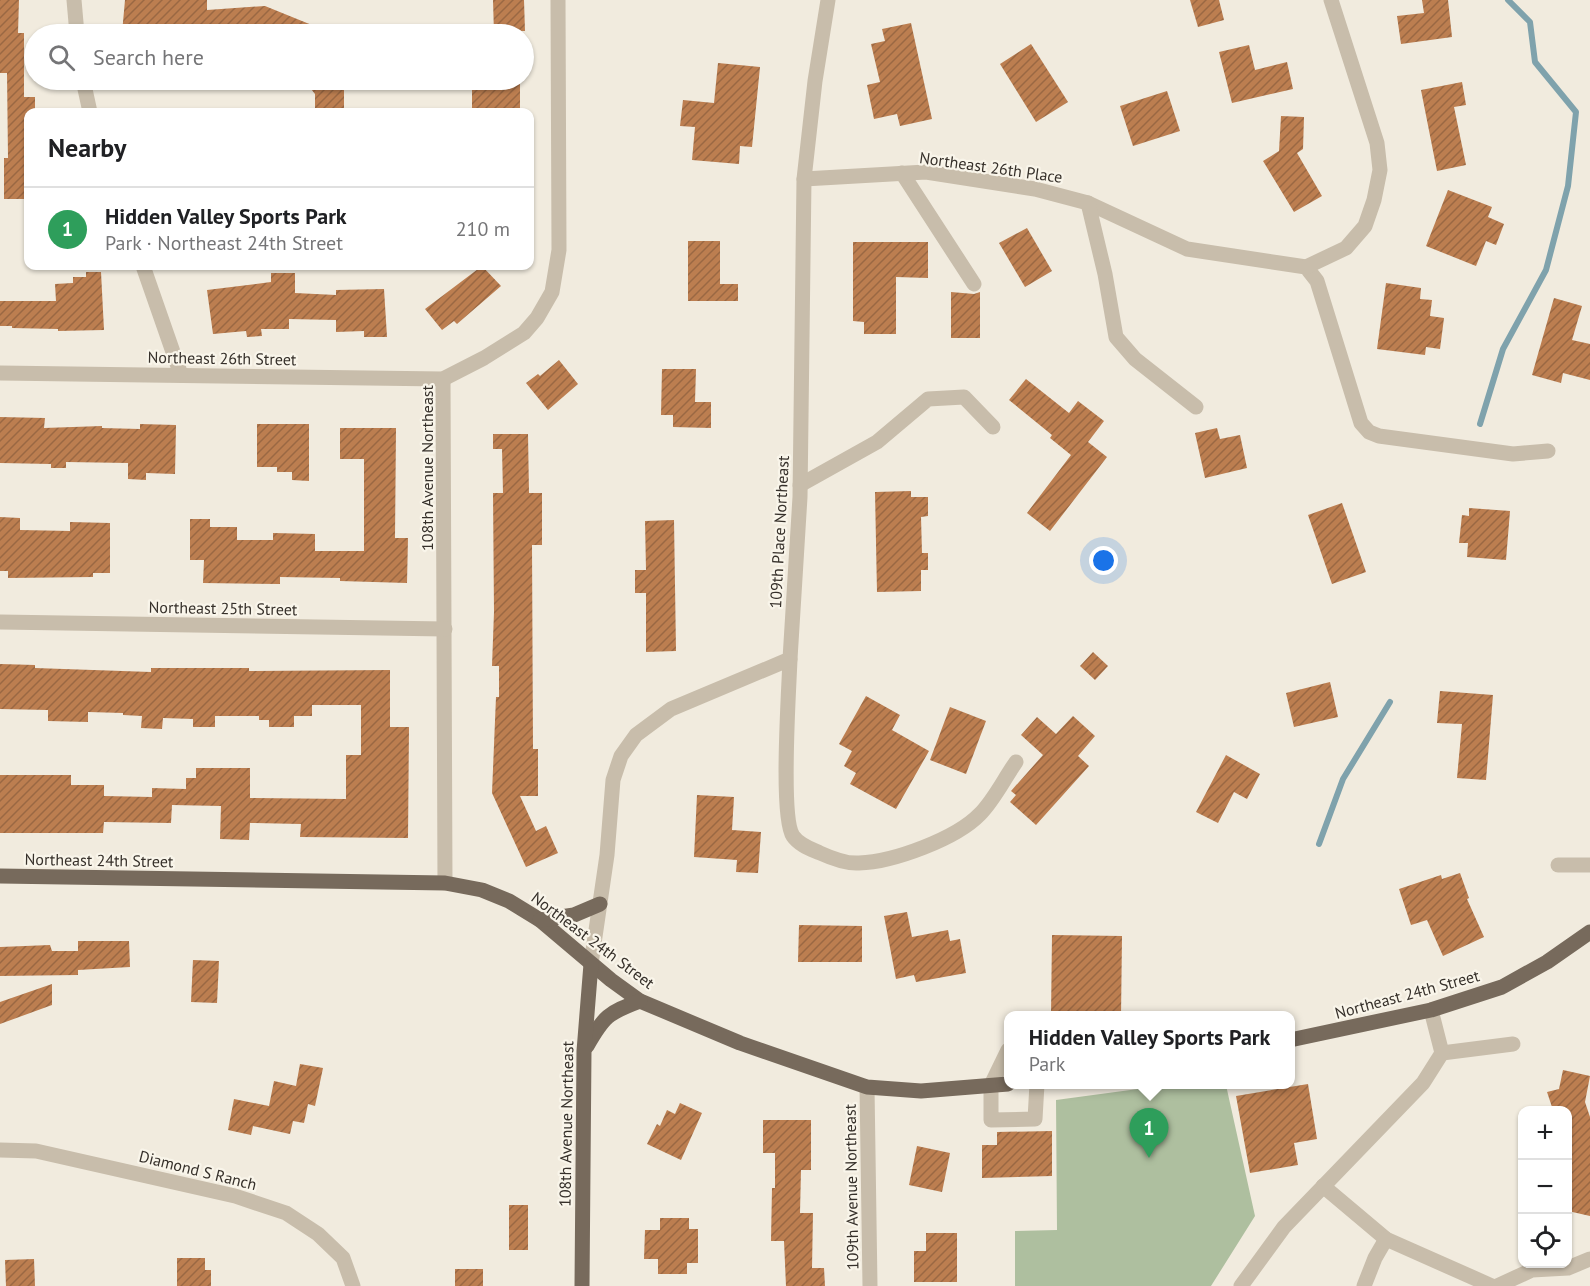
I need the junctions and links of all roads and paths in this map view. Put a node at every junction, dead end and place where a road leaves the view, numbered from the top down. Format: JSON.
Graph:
{"nodes":[{"id":1,"x":74,"y":0,"type":"edge"},
{"id":2,"x":558,"y":0,"type":"edge"},
{"id":3,"x":828,"y":0,"type":"edge"},
{"id":4,"x":1331,"y":0,"type":"edge"},
{"id":5,"x":76,"y":24,"type":"edge"},
{"id":6,"x":85,"y":90,"type":"edge"},
{"id":7,"x":89,"y":108,"type":"edge"},
{"id":8,"x":902,"y":173,"type":"junction"},
{"id":9,"x":804,"y":179,"type":"junction"},
{"id":10,"x":1088,"y":203,"type":"junction"},
{"id":11,"x":1305,"y":267,"type":"junction"},
{"id":12,"x":144,"y":270,"type":"edge"},
{"id":13,"x":974,"y":284,"type":"dead end"},
{"id":14,"x":0,"y":373,"type":"edge"},
{"id":15,"x":181,"y":375,"type":"junction"},
{"id":16,"x":443,"y":379,"type":"junction"},
{"id":17,"x":1196,"y":406,"type":"dead end"},
{"id":18,"x":993,"y":427,"type":"dead end"},
{"id":19,"x":1548,"y":451,"type":"dead end"},
{"id":20,"x":801,"y":485,"type":"junction"},
{"id":21,"x":0,"y":622,"type":"edge"},
{"id":22,"x":445,"y":629,"type":"junction"},
{"id":23,"x":790,"y":659,"type":"junction"},
{"id":24,"x":1016,"y":762,"type":"dead end"},
{"id":25,"x":1590,"y":865,"type":"edge"},
{"id":26,"x":1558,"y":866,"type":"dead end"},
{"id":27,"x":0,"y":876,"type":"edge"},
{"id":28,"x":445,"y":884,"type":"junction"},
{"id":29,"x":600,"y":904,"type":"junction"},
{"id":30,"x":540,"y":920,"type":"junction"},
{"id":31,"x":1590,"y":932,"type":"edge"},
{"id":32,"x":591,"y":964,"type":"junction"},
{"id":33,"x":640,"y":1000,"type":"junction"},
{"id":34,"x":1431,"y":1010,"type":"junction"},
{"id":35,"x":1295,"y":1039,"type":"edge"},
{"id":36,"x":1513,"y":1044,"type":"dead end"},
{"id":37,"x":584,"y":1051,"type":"junction"},
{"id":38,"x":1442,"y":1053,"type":"junction"},
{"id":39,"x":1004,"y":1058,"type":"edge"},
{"id":40,"x":1004,"y":1084,"type":"edge"},
{"id":41,"x":991,"y":1085,"type":"junction"},
{"id":42,"x":867,"y":1087,"type":"junction"},
{"id":43,"x":1037,"y":1089,"type":"edge"},
{"id":44,"x":0,"y":1150,"type":"edge"},
{"id":45,"x":1323,"y":1186,"type":"junction"},
{"id":46,"x":1386,"y":1239,"type":"junction"},
{"id":47,"x":1590,"y":1259,"type":"edge"},
{"id":48,"x":353,"y":1286,"type":"edge"},
{"id":49,"x":582,"y":1286,"type":"edge"},
{"id":50,"x":870,"y":1286,"type":"edge"},
{"id":51,"x":1241,"y":1286,"type":"edge"},
{"id":52,"x":1364,"y":1286,"type":"edge"},
{"id":53,"x":1492,"y":1286,"type":"edge"},
{"id":54,"x":1497,"y":1286,"type":"edge"}],
"edges":[{"from":1,"to":5,"type":"street"},
{"from":2,"to":16,"type":"street","name":"108th Avenue Northeast"},
{"from":3,"to":9,"type":"street","name":"109th Place Northeast"},
{"from":4,"to":11,"type":"street"},
{"from":6,"to":7,"type":"street"},
{"from":8,"to":9,"type":"street","name":"Northeast 26th Place"},
{"from":8,"to":10,"type":"street","name":"Northeast 26th Place"},
{"from":8,"to":13,"type":"street"},
{"from":9,"to":20,"type":"street","name":"109th Place Northeast"},
{"from":10,"to":11,"type":"street","name":"Northeast 26th Place"},
{"from":10,"to":17,"type":"street"},
{"from":11,"to":19,"type":"street"},
{"from":12,"to":15,"type":"street"},
{"from":14,"to":15,"type":"street","name":"Northeast 26th Street"},
{"from":15,"to":16,"type":"street","name":"Northeast 26th Street"},
{"from":16,"to":22,"type":"street","name":"108th Avenue Northeast"},
{"from":18,"to":20,"type":"street"},
{"from":20,"to":23,"type":"street","name":"109th Place Northeast"},
{"from":21,"to":22,"type":"street","name":"Northeast 25th Street"},
{"from":22,"to":28,"type":"street","name":"108th Avenue Northeast"},
{"from":23,"to":24,"type":"street"},
{"from":23,"to":29,"type":"street"},
{"from":25,"to":26,"type":"street"},
{"from":27,"to":28,"type":"main road","name":"Northeast 24th Street"},
{"from":28,"to":30,"type":"main road","name":"Northeast 24th Street"},
{"from":29,"to":30,"type":"main road"},
{"from":29,"to":32,"type":"street"},
{"from":30,"to":32,"type":"main road","name":"Northeast 24th Street"},
{"from":31,"to":34,"type":"main road","name":"Northeast 24th Street"},
{"from":32,"to":33,"type":"main road","name":"Northeast 24th Street"},
{"from":32,"to":37,"type":"main road","name":"108th Avenue Northeast"},
{"from":33,"to":37,"type":"main road"},
{"from":33,"to":42,"type":"main road","name":"Northeast 24th Street"},
{"from":34,"to":35,"type":"main road","name":"Northeast 24th Street"},
{"from":34,"to":38,"type":"street"},
{"from":36,"to":38,"type":"street"},
{"from":37,"to":49,"type":"main road","name":"108th Avenue Northeast"},
{"from":38,"to":45,"type":"street"},
{"from":39,"to":41,"type":"street"},
{"from":40,"to":41,"type":"main road","name":"Northeast 24th Street"},
{"from":41,"to":42,"type":"main road","name":"Northeast 24th Street"},
{"from":41,"to":43,"type":"street"},
{"from":42,"to":50,"type":"street","name":"109th Avenue Northeast"},
{"from":44,"to":48,"type":"street","name":"Diamond S Ranch"},
{"from":45,"to":46,"type":"street"},
{"from":45,"to":51,"type":"street"},
{"from":46,"to":52,"type":"street"},
{"from":46,"to":53,"type":"street"},
{"from":47,"to":54,"type":"street"}]}
